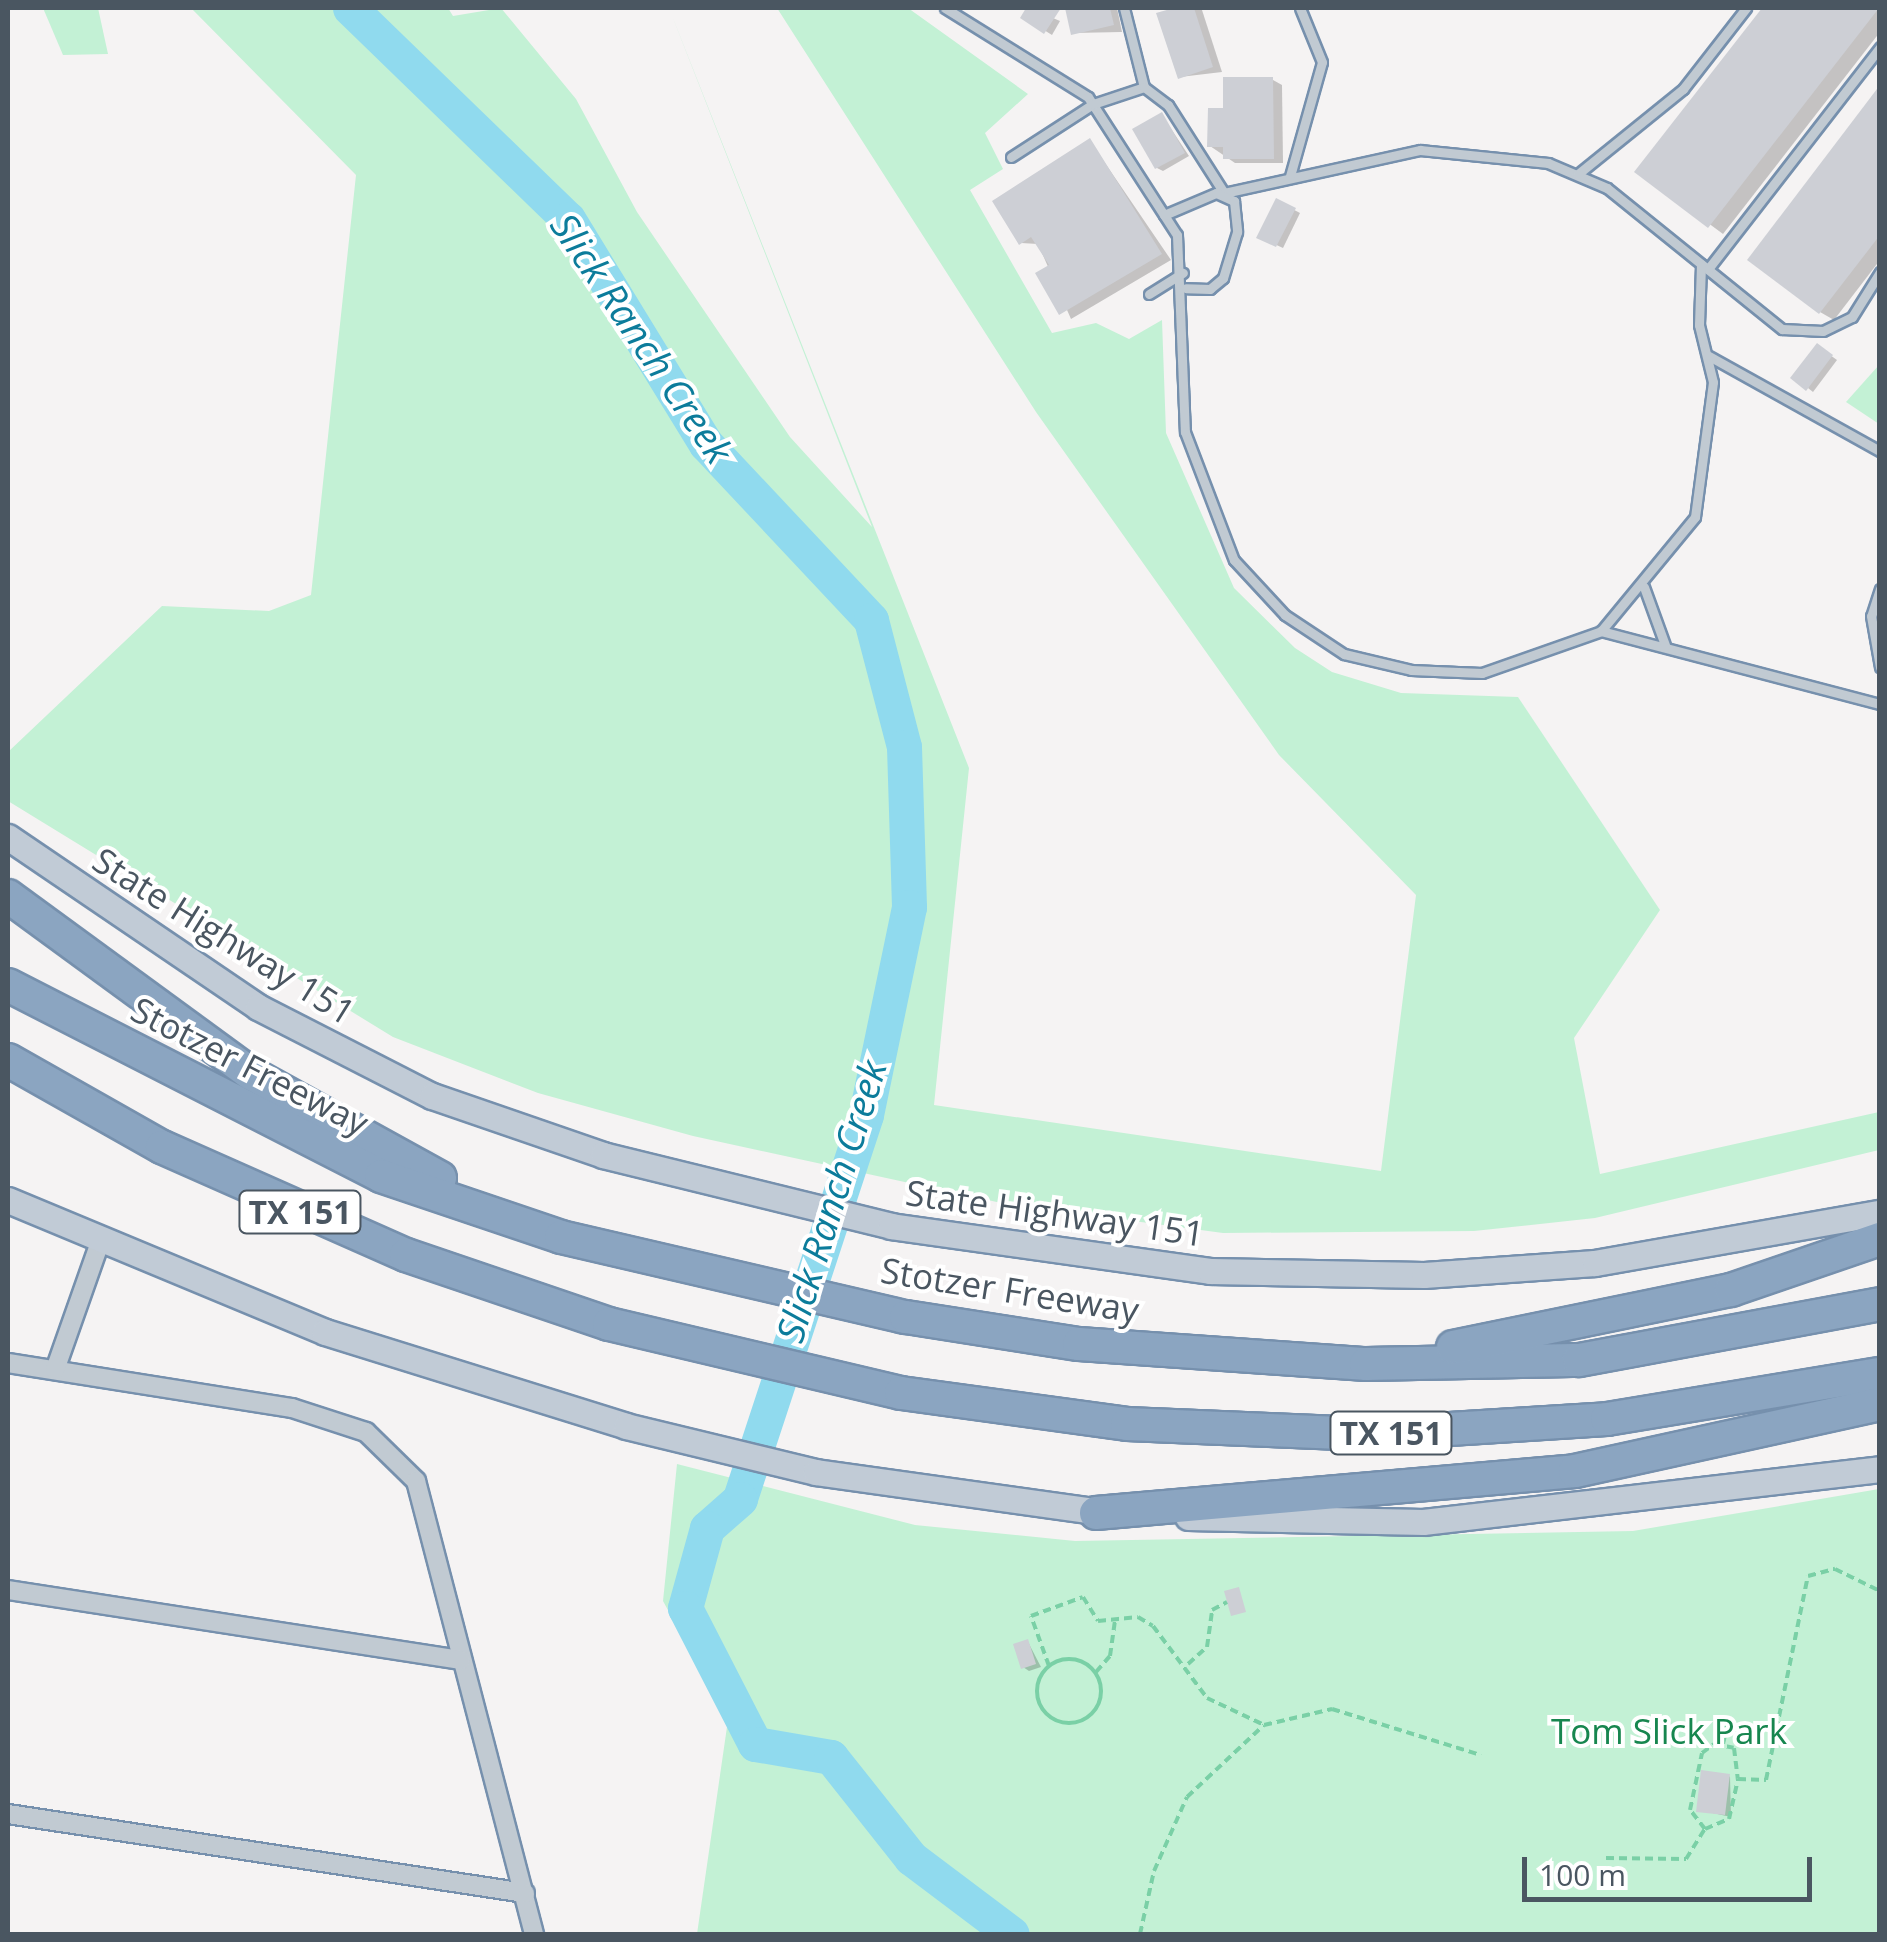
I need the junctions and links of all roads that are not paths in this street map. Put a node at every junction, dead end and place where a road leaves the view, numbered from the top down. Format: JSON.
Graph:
{"nodes":[{"id":1,"x":945,"y":8,"type":"edge"},
{"id":2,"x":1124,"y":8,"type":"edge"},
{"id":3,"x":1300,"y":8,"type":"edge"},
{"id":4,"x":1746,"y":8,"type":"edge"},
{"id":5,"x":1880,"y":47,"type":"edge"},
{"id":6,"x":1144,"y":87,"type":"junction"},
{"id":7,"x":1093,"y":104,"type":"junction"},
{"id":8,"x":1011,"y":157,"type":"dead end"},
{"id":9,"x":1578,"y":174,"type":"junction"},
{"id":10,"x":1290,"y":176,"type":"junction"},
{"id":11,"x":1224,"y":193,"type":"junction"},
{"id":12,"x":1164,"y":215,"type":"junction"},
{"id":13,"x":1704,"y":266,"type":"junction"},
{"id":14,"x":1880,"y":272,"type":"edge"},
{"id":15,"x":1184,"y":273,"type":"junction"},
{"id":16,"x":1186,"y":288,"type":"junction"},
{"id":17,"x":1149,"y":294,"type":"dead end"},
{"id":18,"x":1704,"y":349,"type":"junction"},
{"id":19,"x":1880,"y":451,"type":"edge"},
{"id":20,"x":1644,"y":587,"type":"junction"},
{"id":21,"x":1880,"y":588,"type":"edge"},
{"id":22,"x":1602,"y":632,"type":"junction"},
{"id":23,"x":1665,"y":645,"type":"junction"},
{"id":24,"x":1880,"y":667,"type":"edge"},
{"id":25,"x":1880,"y":704,"type":"edge"},
{"id":26,"x":8,"y":837,"type":"edge"},
{"id":27,"x":8,"y":896,"type":"edge"},
{"id":28,"x":8,"y":985,"type":"edge"},
{"id":29,"x":8,"y":1060,"type":"edge"},
{"id":30,"x":8,"y":1200,"type":"edge"},
{"id":31,"x":1880,"y":1213,"type":"edge"},
{"id":32,"x":561,"y":1237,"type":"junction"},
{"id":33,"x":1880,"y":1240,"type":"edge"},
{"id":34,"x":100,"y":1242,"type":"junction"},
{"id":35,"x":1880,"y":1304,"type":"edge"},
{"id":36,"x":8,"y":1363,"type":"edge"},
{"id":37,"x":1366,"y":1364,"type":"junction"},
{"id":38,"x":55,"y":1370,"type":"junction"},
{"id":39,"x":1880,"y":1374,"type":"edge"},
{"id":40,"x":1880,"y":1404,"type":"edge"},
{"id":41,"x":1880,"y":1469,"type":"edge"},
{"id":42,"x":1096,"y":1513,"type":"junction"},
{"id":43,"x":8,"y":1590,"type":"edge"},
{"id":44,"x":462,"y":1660,"type":"junction"},
{"id":45,"x":8,"y":1814,"type":"edge"},
{"id":46,"x":525,"y":1894,"type":"junction"},
{"id":47,"x":534,"y":1934,"type":"edge"}],
"edges":[{"from":1,"to":7,"type":"lane"},
{"from":2,"to":6,"type":"lane"},
{"from":3,"to":10,"type":"lane"},
{"from":4,"to":9,"type":"lane"},
{"from":5,"to":13,"type":"lane"},
{"from":6,"to":7,"type":"lane"},
{"from":6,"to":11,"type":"lane"},
{"from":7,"to":8,"type":"lane"},
{"from":7,"to":12,"type":"lane"},
{"from":9,"to":10,"type":"lane"},
{"from":9,"to":13,"type":"lane"},
{"from":10,"to":11,"type":"lane"},
{"from":11,"to":12,"type":"lane"},
{"from":11,"to":16,"type":"lane"},
{"from":12,"to":15,"type":"lane"},
{"from":13,"to":14,"type":"lane"},
{"from":13,"to":18,"type":"lane"},
{"from":15,"to":16,"type":"lane"},
{"from":15,"to":17,"type":"lane"},
{"from":16,"to":22,"type":"lane"},
{"from":18,"to":19,"type":"lane"},
{"from":18,"to":20,"type":"lane"},
{"from":20,"to":22,"type":"lane"},
{"from":20,"to":23,"type":"lane"},
{"from":21,"to":24,"type":"lane"},
{"from":22,"to":23,"type":"lane"},
{"from":23,"to":25,"type":"lane"},
{"from":26,"to":31,"type":"main road","name":"State Highway 151"},
{"from":27,"to":32,"type":"highway"},
{"from":28,"to":32,"type":"highway","name":"Stotzer Freeway","number":"TX 151"},
{"from":29,"to":39,"type":"highway","number":"TX 151"},
{"from":30,"to":34,"type":"main road"},
{"from":32,"to":37,"type":"highway","name":"Stotzer Freeway","number":"TX 151"},
{"from":33,"to":37,"type":"highway"},
{"from":34,"to":38,"type":"street"},
{"from":34,"to":42,"type":"main road"},
{"from":35,"to":37,"type":"highway","name":"Stotzer Freeway","number":"TX 151"},
{"from":36,"to":38,"type":"street"},
{"from":38,"to":44,"type":"street"},
{"from":40,"to":42,"type":"highway"},
{"from":41,"to":42,"type":"main road"},
{"from":43,"to":44,"type":"street"},
{"from":44,"to":46,"type":"street"},
{"from":45,"to":46,"type":"street"},
{"from":46,"to":47,"type":"street"}]}
